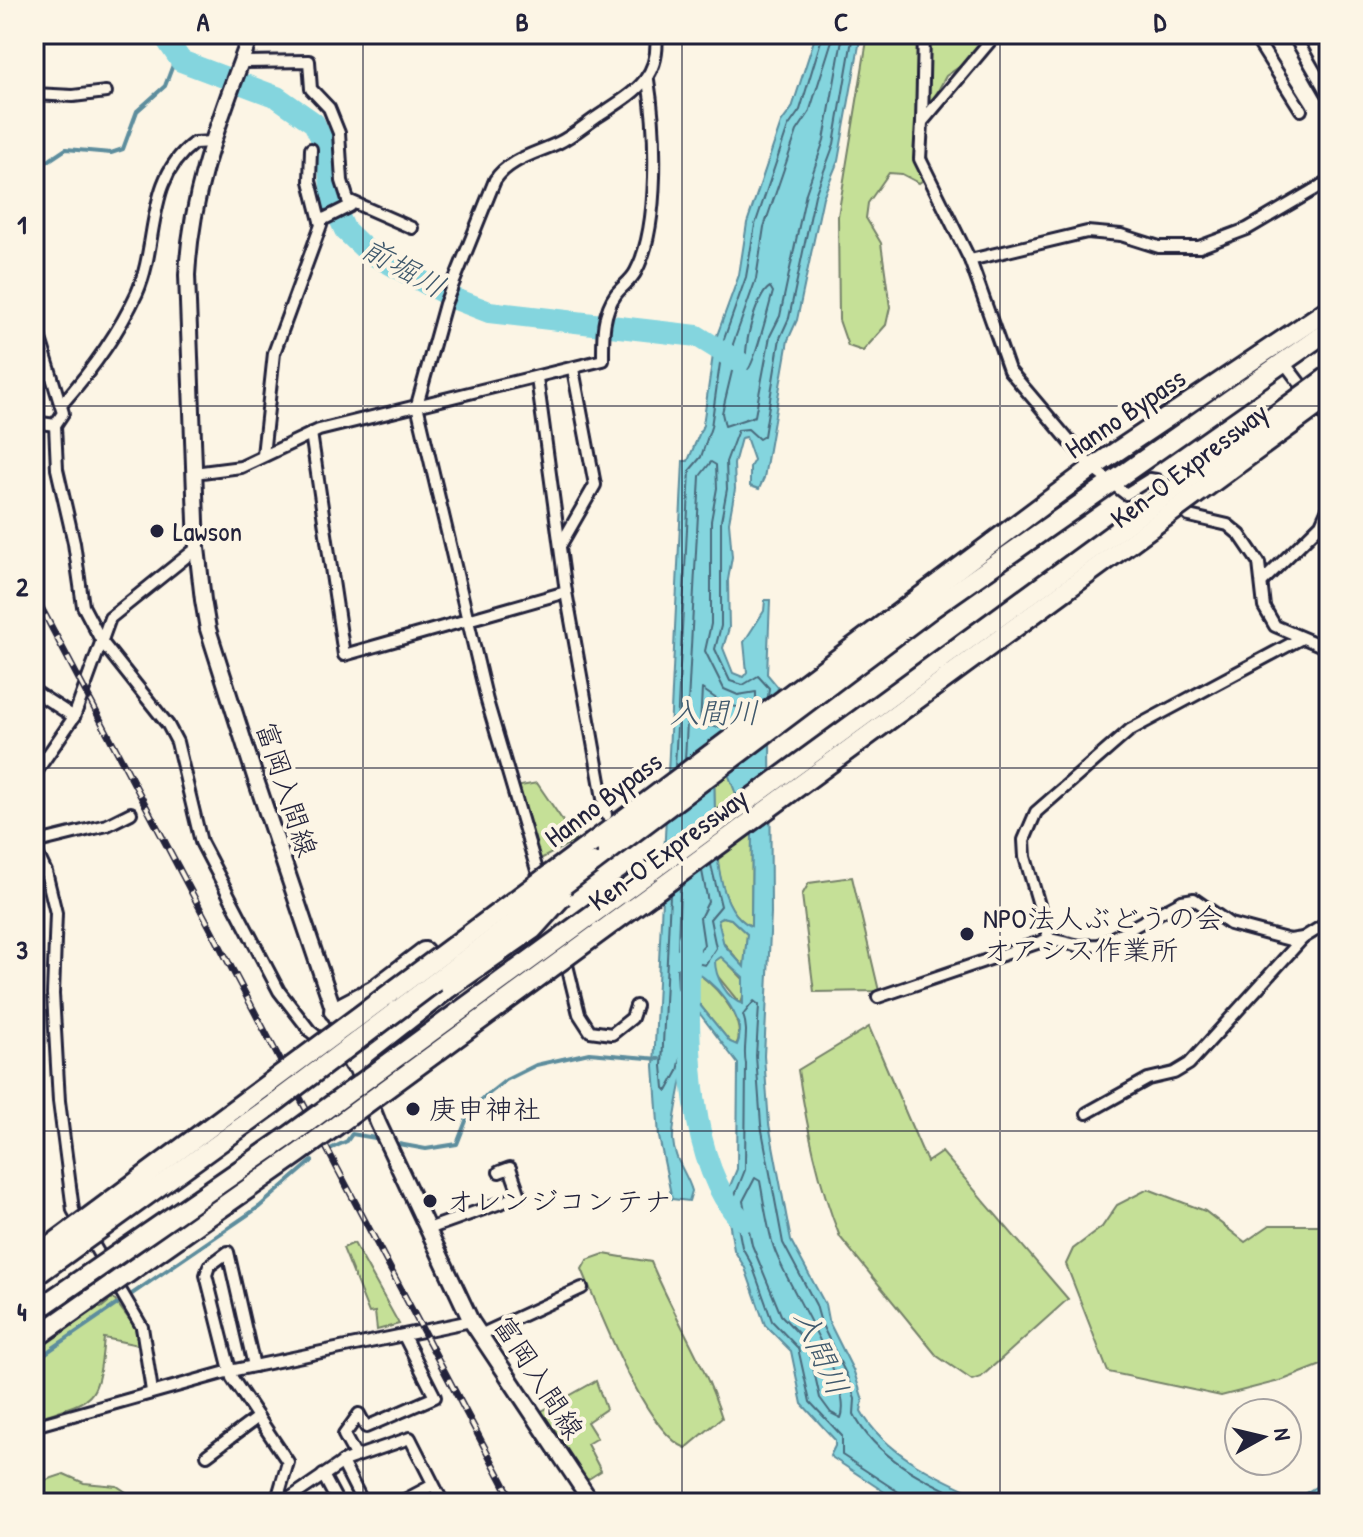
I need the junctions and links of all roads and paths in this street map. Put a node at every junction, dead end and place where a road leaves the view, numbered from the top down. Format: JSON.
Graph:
{"nodes":[{"id":1,"x":251,"y":34,"type":"edge"},
{"id":2,"x":656,"y":34,"type":"edge"},
{"id":3,"x":924,"y":34,"type":"edge"},
{"id":4,"x":996,"y":34,"type":"edge"},
{"id":5,"x":1253,"y":34,"type":"edge"},
{"id":6,"x":1293,"y":34,"type":"edge"},
{"id":7,"x":237,"y":74,"type":"junction"},
{"id":8,"x":648,"y":80,"type":"junction"},
{"id":9,"x":106,"y":92,"type":"dead end"},
{"id":10,"x":1327,"y":93,"type":"edge"},
{"id":11,"x":34,"y":94,"type":"edge"},
{"id":12,"x":1301,"y":110,"type":"dead end"},
{"id":13,"x":922,"y":122,"type":"junction"},
{"id":14,"x":212,"y":142,"type":"junction"},
{"id":15,"x":311,"y":149,"type":"dead end"},
{"id":16,"x":1329,"y":181,"type":"edge"},
{"id":17,"x":348,"y":200,"type":"junction"},
{"id":18,"x":324,"y":219,"type":"junction"},
{"id":19,"x":412,"y":228,"type":"dead end"},
{"id":20,"x":970,"y":260,"type":"junction"},
{"id":21,"x":1329,"y":309,"type":"edge"},
{"id":22,"x":34,"y":319,"type":"edge"},
{"id":23,"x":1329,"y":330,"type":"edge"},
{"id":24,"x":1283,"y":361,"type":"junction"},
{"id":25,"x":573,"y":369,"type":"junction"},
{"id":26,"x":1329,"y":376,"type":"edge"},
{"id":27,"x":537,"y":378,"type":"junction"},
{"id":28,"x":1329,"y":397,"type":"edge"},
{"id":29,"x":62,"y":404,"type":"junction"},
{"id":30,"x":417,"y":405,"type":"junction"},
{"id":31,"x":34,"y":422,"type":"edge"},
{"id":32,"x":1329,"y":422,"type":"edge"},
{"id":33,"x":55,"y":425,"type":"junction"},
{"id":34,"x":311,"y":433,"type":"junction"},
{"id":35,"x":263,"y":455,"type":"junction"},
{"id":36,"x":1092,"y":468,"type":"junction"},
{"id":37,"x":194,"y":473,"type":"junction"},
{"id":38,"x":1109,"y":481,"type":"junction"},
{"id":39,"x":1329,"y":506,"type":"edge"},
{"id":40,"x":560,"y":546,"type":"junction"},
{"id":41,"x":197,"y":548,"type":"junction"},
{"id":42,"x":1263,"y":581,"type":"junction"},
{"id":43,"x":566,"y":592,"type":"junction"},
{"id":44,"x":466,"y":620,"type":"junction"},
{"id":45,"x":1300,"y":639,"type":"junction"},
{"id":46,"x":102,"y":642,"type":"junction"},
{"id":47,"x":1329,"y":649,"type":"edge"},
{"id":48,"x":841,"y":665,"type":"junction"},
{"id":49,"x":34,"y":691,"type":"edge"},
{"id":50,"x":74,"y":717,"type":"junction"},
{"id":51,"x":34,"y":775,"type":"edge"},
{"id":52,"x":131,"y":813,"type":"dead end"},
{"id":53,"x":606,"y":815,"type":"dead end"},
{"id":54,"x":35,"y":850,"type":"edge"},
{"id":55,"x":586,"y":858,"type":"junction"},
{"id":56,"x":1329,"y":922,"type":"edge"},
{"id":57,"x":1303,"y":938,"type":"junction"},
{"id":58,"x":1049,"y":939,"type":"junction"},
{"id":59,"x":878,"y":997,"type":"dead end"},
{"id":60,"x":636,"y":1006,"type":"dead end"},
{"id":61,"x":334,"y":1011,"type":"junction"},
{"id":62,"x":352,"y":1058,"type":"junction"},
{"id":63,"x":1087,"y":1113,"type":"dead end"},
{"id":64,"x":499,"y":1172,"type":"dead end"},
{"id":65,"x":428,"y":1229,"type":"junction"},
{"id":66,"x":34,"y":1258,"type":"edge"},
{"id":67,"x":34,"y":1277,"type":"edge"},
{"id":68,"x":582,"y":1288,"type":"dead end"},
{"id":69,"x":34,"y":1312,"type":"edge"},
{"id":70,"x":471,"y":1321,"type":"junction"},
{"id":71,"x":480,"y":1335,"type":"junction"},
{"id":72,"x":404,"y":1336,"type":"junction"},
{"id":73,"x":34,"y":1339,"type":"edge"},
{"id":74,"x":254,"y":1366,"type":"junction"},
{"id":75,"x":230,"y":1371,"type":"junction"},
{"id":76,"x":152,"y":1391,"type":"junction"},
{"id":77,"x":258,"y":1417,"type":"junction"},
{"id":78,"x":34,"y":1426,"type":"edge"},
{"id":79,"x":207,"y":1455,"type":"dead end"},
{"id":80,"x":355,"y":1455,"type":"junction"},
{"id":81,"x":342,"y":1462,"type":"junction"},
{"id":82,"x":323,"y":1475,"type":"junction"},
{"id":83,"x":433,"y":1485,"type":"junction"},
{"id":84,"x":276,"y":1503,"type":"edge"},
{"id":85,"x":283,"y":1503,"type":"edge"},
{"id":86,"x":338,"y":1503,"type":"edge"},
{"id":87,"x":363,"y":1503,"type":"edge"},
{"id":88,"x":399,"y":1503,"type":"edge"},
{"id":89,"x":443,"y":1503,"type":"edge"},
{"id":90,"x":592,"y":1503,"type":"edge"}],
"edges":[{"from":1,"to":7,"type":"main road","name":"富岡入間線"},
{"from":2,"to":8,"type":"street"},
{"from":3,"to":13,"type":"street"},
{"from":4,"to":13,"type":"street"},
{"from":5,"to":12,"type":"street"},
{"from":6,"to":10,"type":"street"},
{"from":7,"to":14,"type":"main road","name":"富岡入間線"},
{"from":7,"to":17,"type":"street"},
{"from":8,"to":25,"type":"street"},
{"from":8,"to":30,"type":"street"},
{"from":9,"to":11,"type":"street"},
{"from":13,"to":20,"type":"street"},
{"from":14,"to":29,"type":"street"},
{"from":14,"to":37,"type":"main road","name":"富岡入間線"},
{"from":15,"to":18,"type":"street"},
{"from":16,"to":20,"type":"street"},
{"from":17,"to":18,"type":"street"},
{"from":17,"to":19,"type":"street"},
{"from":18,"to":35,"type":"street"},
{"from":20,"to":36,"type":"street"},
{"from":21,"to":36,"type":"highway","name":"Hanno Bypass"},
{"from":22,"to":29,"type":"street"},
{"from":23,"to":24,"type":"highway","name":"Hanno Bypass"},
{"from":24,"to":32,"type":"street"},
{"from":24,"to":38,"type":"highway","name":"Hanno Bypass"},
{"from":25,"to":27,"type":"street"},
{"from":25,"to":40,"type":"street"},
{"from":26,"to":69,"type":"highway","name":"Ken-O Expressway","bridge":true},
{"from":27,"to":30,"type":"street"},
{"from":27,"to":40,"type":"street"},
{"from":28,"to":73,"type":"highway","name":"Ken-O Expressway","bridge":true},
{"from":29,"to":33,"type":"street"},
{"from":30,"to":34,"type":"street"},
{"from":30,"to":44,"type":"street"},
{"from":31,"to":33,"type":"street"},
{"from":33,"to":46,"type":"street"},
{"from":34,"to":35,"type":"street"},
{"from":34,"to":44,"type":"street"},
{"from":35,"to":37,"type":"street"},
{"from":36,"to":38,"type":"street"},
{"from":36,"to":48,"type":"highway","name":"Hanno Bypass"},
{"from":37,"to":41,"type":"main road","name":"富岡入間線"},
{"from":38,"to":42,"type":"street"},
{"from":38,"to":48,"type":"highway","name":"Hanno Bypass"},
{"from":39,"to":42,"type":"street"},
{"from":40,"to":43,"type":"street"},
{"from":41,"to":46,"type":"street"},
{"from":41,"to":61,"type":"main road","name":"富岡入間線"},
{"from":42,"to":45,"type":"street"},
{"from":43,"to":44,"type":"street"},
{"from":43,"to":53,"type":"street"},
{"from":44,"to":60,"type":"street"},
{"from":45,"to":47,"type":"street"},
{"from":45,"to":58,"type":"street"},
{"from":46,"to":50,"type":"street"},
{"from":46,"to":62,"type":"street"},
{"from":48,"to":55,"type":"highway","name":"Hanno Bypass"},
{"from":49,"to":50,"type":"street"},
{"from":50,"to":51,"type":"street"},
{"from":52,"to":54,"type":"street"},
{"from":54,"to":76,"type":"street"},
{"from":55,"to":61,"type":"highway","bridge":true},
{"from":55,"to":62,"type":"highway","bridge":true},
{"from":55,"to":66,"type":"highway","name":"Hanno Bypass","bridge":true},
{"from":55,"to":67,"type":"highway","name":"Hanno Bypass","bridge":true},
{"from":56,"to":57,"type":"street"},
{"from":57,"to":58,"type":"street"},
{"from":57,"to":63,"type":"street"},
{"from":58,"to":59,"type":"street"},
{"from":61,"to":62,"type":"main road","name":"富岡入間線"},
{"from":62,"to":65,"type":"main road","name":"富岡入間線"},
{"from":64,"to":65,"type":"street"},
{"from":65,"to":70,"type":"main road","name":"富岡入間線"},
{"from":68,"to":71,"type":"street"},
{"from":70,"to":71,"type":"main road","name":"富岡入間線"},
{"from":70,"to":72,"type":"street"},
{"from":71,"to":90,"type":"main road","name":"富岡入間線"},
{"from":72,"to":74,"type":"street"},
{"from":72,"to":80,"type":"street"},
{"from":74,"to":75,"type":"street"},
{"from":74,"to":75,"type":"street"},
{"from":75,"to":76,"type":"street"},
{"from":75,"to":77,"type":"street"},
{"from":76,"to":78,"type":"street"},
{"from":77,"to":79,"type":"street"},
{"from":77,"to":84,"type":"street"},
{"from":80,"to":81,"type":"street"},
{"from":80,"to":83,"type":"street"},
{"from":81,"to":82,"type":"street"},
{"from":81,"to":87,"type":"street"},
{"from":82,"to":85,"type":"street"},
{"from":82,"to":86,"type":"street"},
{"from":83,"to":88,"type":"street"},
{"from":83,"to":89,"type":"street"}]}
